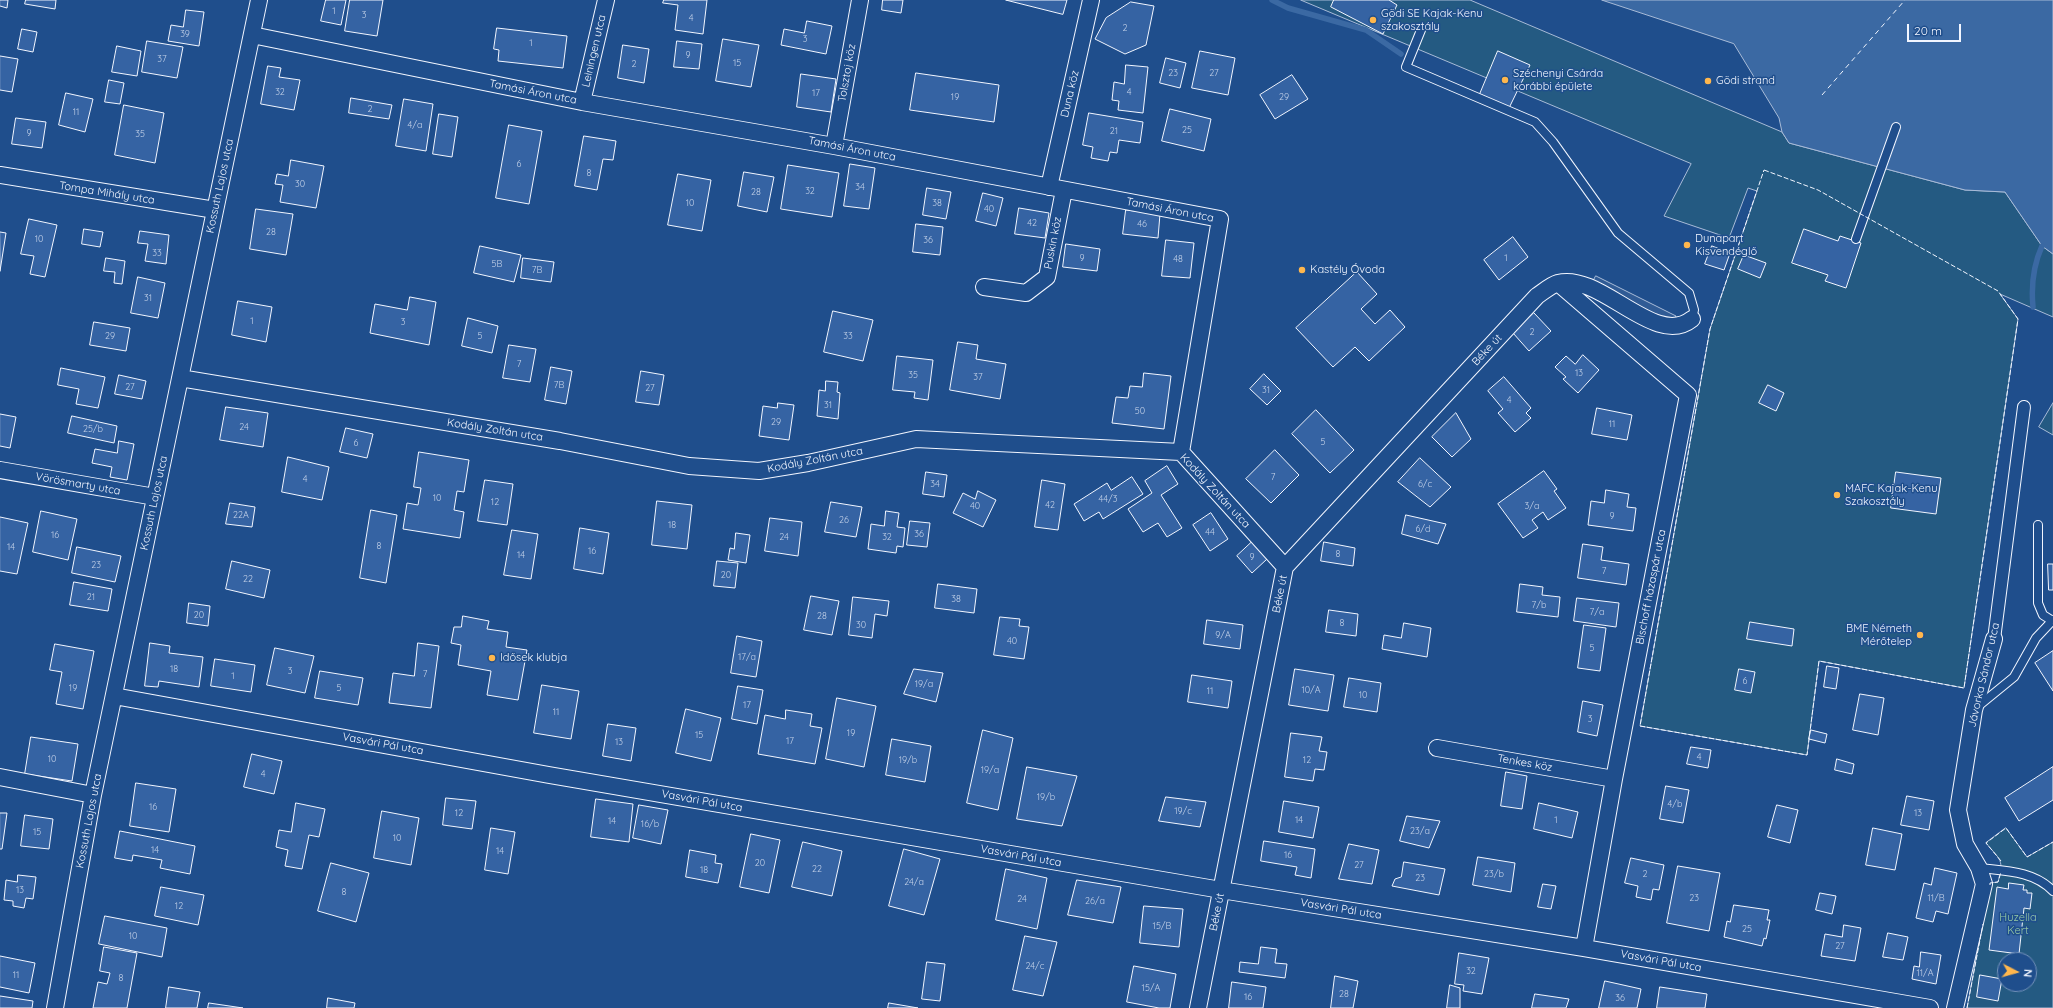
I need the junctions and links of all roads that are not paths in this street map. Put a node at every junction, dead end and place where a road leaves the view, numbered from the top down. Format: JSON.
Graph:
{"nodes":[{"id":1,"x":259,"y":0,"type":"edge"},
{"id":2,"x":606,"y":0,"type":"edge"},
{"id":3,"x":860,"y":0,"type":"edge"},
{"id":4,"x":1091,"y":0,"type":"edge"},
{"id":5,"x":1421,"y":30,"type":"dead end"},
{"id":6,"x":252,"y":35,"type":"junction"},
{"id":7,"x":582,"y":102,"type":"junction"},
{"id":8,"x":1896,"y":127,"type":"dead end"},
{"id":9,"x":834,"y":146,"type":"junction"},
{"id":10,"x":0,"y":175,"type":"edge"},
{"id":11,"x":1056,"y":188,"type":"junction"},
{"id":12,"x":215,"y":210,"type":"junction"},
{"id":13,"x":1856,"y":239,"type":"dead end"},
{"id":14,"x":1558,"y":284,"type":"junction"},
{"id":15,"x":984,"y":287,"type":"dead end"},
{"id":16,"x":1692,"y":319,"type":"joint"},
{"id":17,"x":180,"y":378,"type":"junction"},
{"id":18,"x":2024,"y":407,"type":"dead end"},
{"id":19,"x":1181,"y":452,"type":"junction"},
{"id":20,"x":0,"y":470,"type":"edge"},
{"id":21,"x":155,"y":497,"type":"junction"},
{"id":22,"x":2038,"y":525,"type":"dead end"},
{"id":23,"x":1285,"y":567,"type":"junction"},
{"id":24,"x":2052,"y":620,"type":"edge"},
{"id":25,"x":1994,"y":639,"type":"joint"},
{"id":26,"x":114,"y":696,"type":"junction"},
{"id":27,"x":1974,"y":710,"type":"junction"},
{"id":28,"x":1437,"y":748,"type":"dead end"},
{"id":29,"x":0,"y":777,"type":"edge"},
{"id":30,"x":1614,"y":779,"type":"junction"},
{"id":31,"x":93,"y":795,"type":"junction"},
{"id":32,"x":1979,"y":868,"type":"junction"},
{"id":33,"x":1221,"y":890,"type":"junction"},
{"id":34,"x":2053,"y":891,"type":"edge"},
{"id":35,"x":1584,"y":948,"type":"junction"},
{"id":36,"x":55,"y":1008,"type":"edge"},
{"id":37,"x":1198,"y":1008,"type":"edge"},
{"id":38,"x":1930,"y":1008,"type":"edge"},
{"id":39,"x":1955,"y":1008,"type":"edge"}],
"edges":[{"from":1,"to":6,"type":"street","name":"Kossuth Lajos utca"},
{"from":2,"to":7,"type":"street","name":"Leiningen utca"},
{"from":3,"to":9,"type":"street","name":"Tolsztoj köz"},
{"from":4,"to":11,"type":"street","name":"Duna köz"},
{"from":5,"to":16,"type":"lane"},
{"from":6,"to":7,"type":"street","name":"Tamási Áron utca"},
{"from":6,"to":12,"type":"street","name":"Kossuth Lajos utca"},
{"from":7,"to":9,"type":"street","name":"Tamási Áron utca"},
{"from":8,"to":13,"type":"lane"},
{"from":9,"to":11,"type":"street","name":"Tamási Áron utca"},
{"from":10,"to":12,"type":"street","name":"Tompa Mihály utca"},
{"from":11,"to":15,"type":"street","name":"Puskin köz"},
{"from":11,"to":19,"type":"street","name":"Tamási Áron utca"},
{"from":12,"to":17,"type":"street","name":"Kossuth Lajos utca"},
{"from":14,"to":16,"type":"street"},
{"from":14,"to":23,"type":"street","name":"Béke út"},
{"from":14,"to":30,"type":"street","name":"Bischoff házaspár utca"},
{"from":17,"to":19,"type":"street","name":"Kodály Zoltán utca"},
{"from":17,"to":21,"type":"street","name":"Kossuth Lajos utca"},
{"from":18,"to":25,"type":"street","name":"Jávorka Sándor utca"},
{"from":19,"to":23,"type":"street","name":"Kodály Zoltán utca"},
{"from":20,"to":21,"type":"street","name":"Vörösmarty utca"},
{"from":21,"to":26,"type":"street","name":"Kossuth Lajos utca"},
{"from":22,"to":24,"type":"lane"},
{"from":23,"to":33,"type":"street","name":"Béke út"},
{"from":24,"to":27,"type":"lane"},
{"from":25,"to":27,"type":"street","name":"Jávorka Sándor utca"},
{"from":26,"to":31,"type":"street","name":"Kossuth Lajos utca"},
{"from":26,"to":33,"type":"street","name":"Vasvári Pál utca"},
{"from":27,"to":32,"type":"street","name":"Jávorka Sándor utca"},
{"from":28,"to":30,"type":"street","name":"Tenkes köz"},
{"from":29,"to":31,"type":"street"},
{"from":30,"to":35,"type":"street","name":"Bischoff házaspár utca"},
{"from":31,"to":36,"type":"street","name":"Kossuth Lajos utca"},
{"from":32,"to":34,"type":"lane"},
{"from":32,"to":39,"type":"street","name":"Jávorka Sándor utca"},
{"from":33,"to":35,"type":"street","name":"Vasvári Pál utca"},
{"from":33,"to":37,"type":"street","name":"Béke út"},
{"from":35,"to":38,"type":"street","name":"Vasvári Pál utca"}]}
